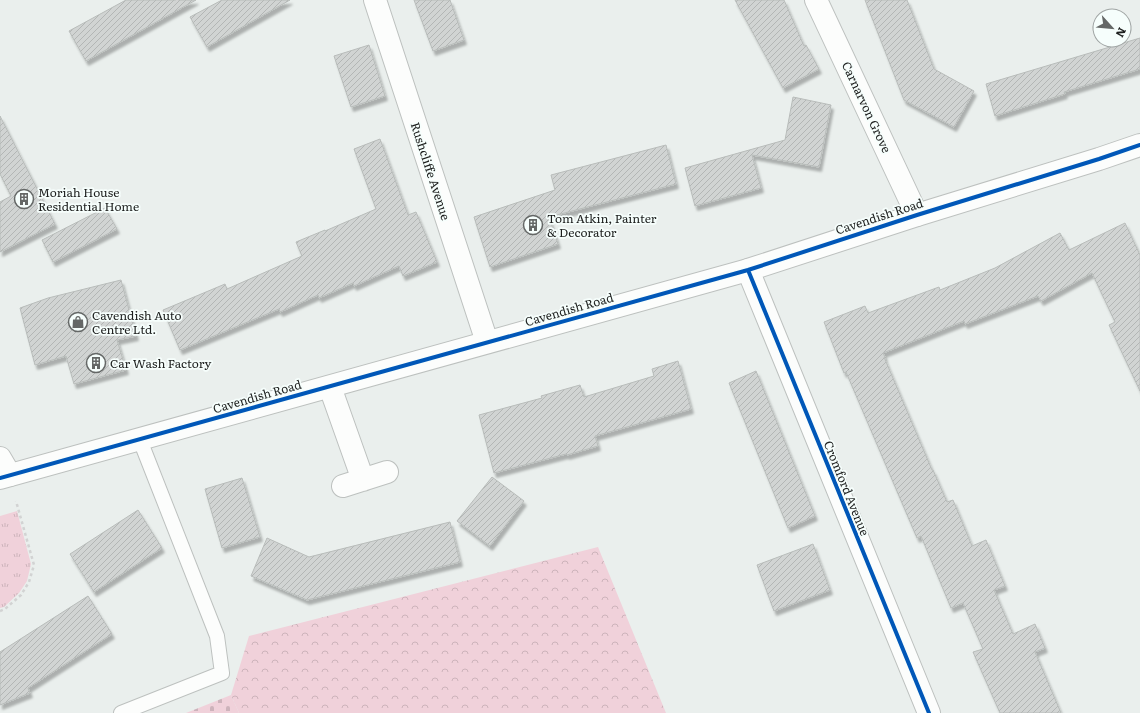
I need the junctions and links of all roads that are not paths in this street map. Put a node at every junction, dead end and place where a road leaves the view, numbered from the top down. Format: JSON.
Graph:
{"nodes":[{"id":1,"x":375,"y":0,"type":"edge"},
{"id":2,"x":816,"y":0,"type":"edge"},
{"id":3,"x":1139,"y":147,"type":"edge"},
{"id":4,"x":917,"y":215,"type":"junction"},
{"id":5,"x":748,"y":270,"type":"junction"},
{"id":6,"x":487,"y":342,"type":"junction"},
{"id":7,"x":330,"y":386,"type":"junction"},
{"id":8,"x":140,"y":440,"type":"junction"},
{"id":9,"x":3,"y":471,"type":"edge"},
{"id":10,"x":387,"y":472,"type":"dead end"},
{"id":11,"x":121,"y":713,"type":"edge"},
{"id":12,"x":929,"y":713,"type":"edge"}],
"edges":[{"from":1,"to":6,"type":"street","name":"Rushcliffe Avenue"},
{"from":2,"to":4,"type":"street","name":"Carnarvon Grove"},
{"from":3,"to":4,"type":"street","name":"Cavendish Road"},
{"from":4,"to":5,"type":"street","name":"Cavendish Road"},
{"from":5,"to":6,"type":"street","name":"Cavendish Road"},
{"from":5,"to":12,"type":"street","name":"Cromford Avenue"},
{"from":6,"to":7,"type":"street","name":"Cavendish Road"},
{"from":7,"to":8,"type":"street","name":"Cavendish Road"},
{"from":7,"to":10,"type":"street"},
{"from":8,"to":9,"type":"street","name":"Cavendish Road"},
{"from":8,"to":11,"type":"lane"}]}
